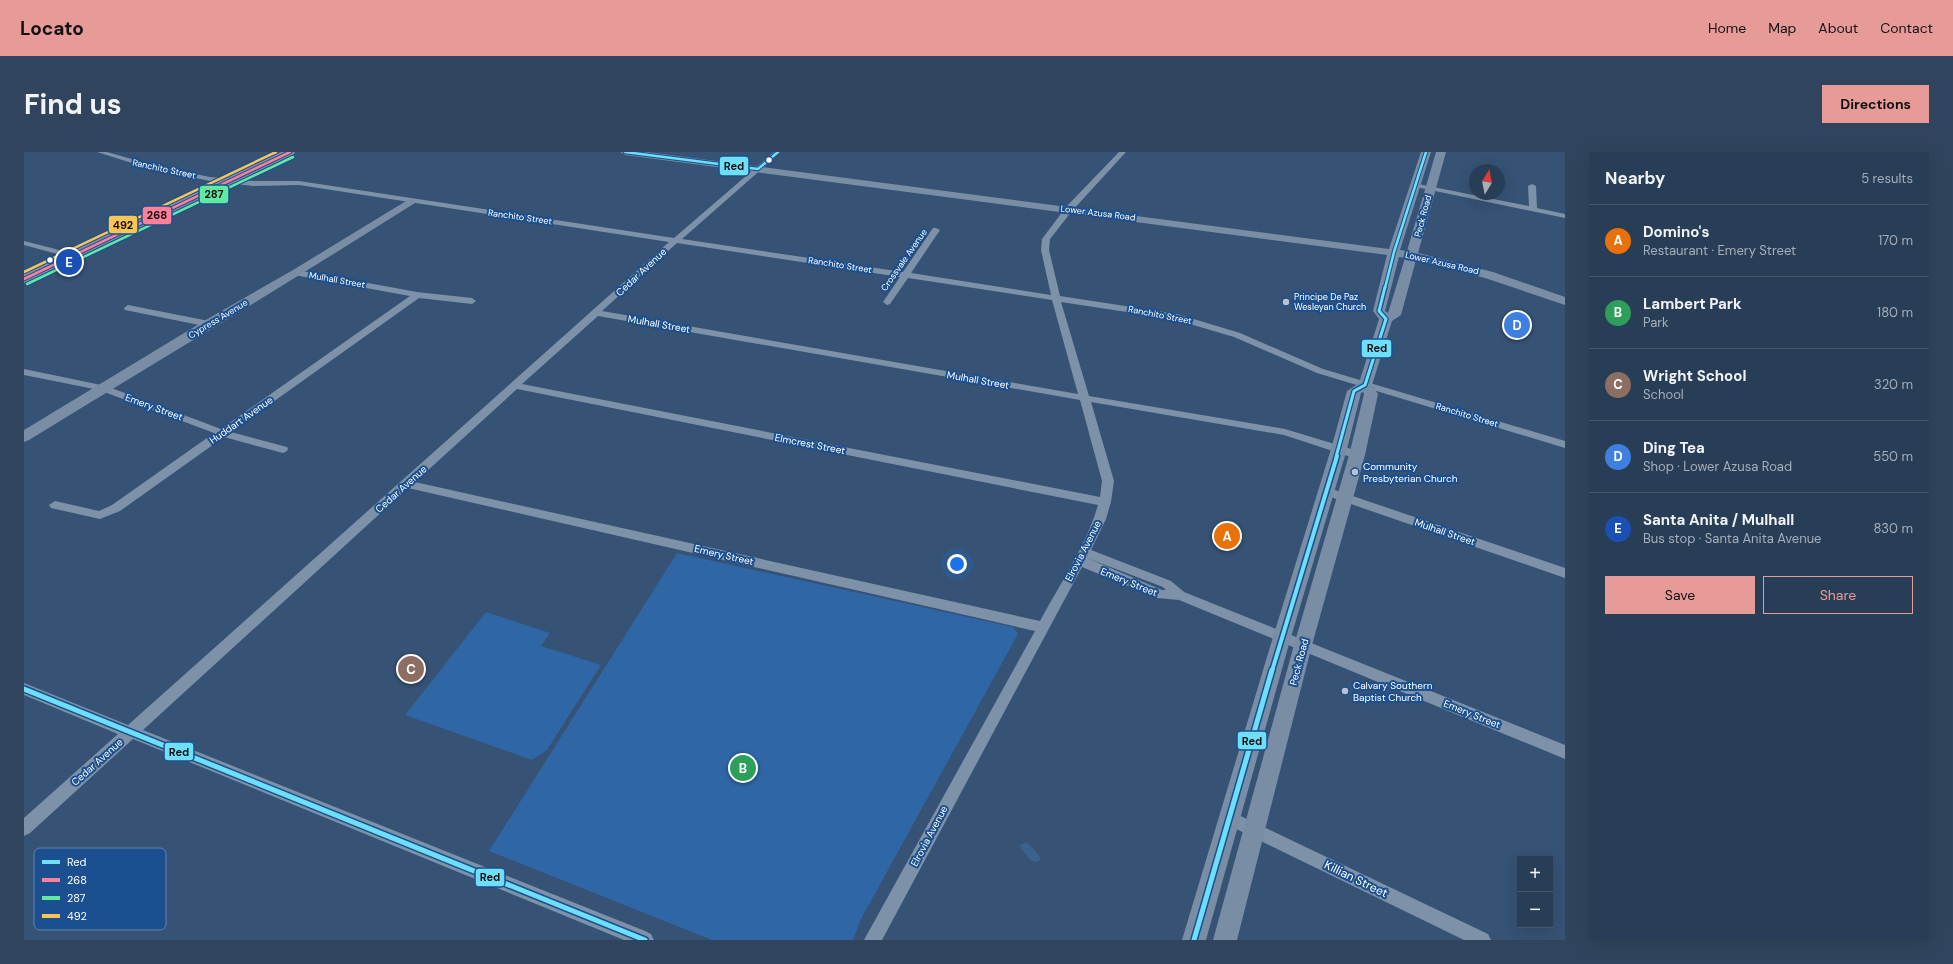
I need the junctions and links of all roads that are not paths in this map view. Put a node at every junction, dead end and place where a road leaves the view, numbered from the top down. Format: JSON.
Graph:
{"nodes":[{"id":1,"x":100,"y":152,"type":"edge"},
{"id":2,"x":278,"y":152,"type":"edge"},
{"id":3,"x":290,"y":152,"type":"edge"},
{"id":4,"x":625,"y":152,"type":"edge"},
{"id":5,"x":778,"y":152,"type":"edge"},
{"id":6,"x":1123,"y":152,"type":"edge"},
{"id":7,"x":1426,"y":152,"type":"edge"},
{"id":8,"x":1441,"y":152,"type":"edge"},
{"id":9,"x":758,"y":169,"type":"junction"},
{"id":10,"x":224,"y":180,"type":"junction"},
{"id":11,"x":1416,"y":185,"type":"junction"},
{"id":12,"x":1532,"y":186,"type":"dead end"},
{"id":13,"x":1431,"y":188,"type":"junction"},
{"id":14,"x":411,"y":201,"type":"junction"},
{"id":15,"x":1069,"y":209,"type":"junction"},
{"id":16,"x":1533,"y":209,"type":"junction"},
{"id":17,"x":1565,"y":216,"type":"edge"},
{"id":18,"x":936,"y":230,"type":"dead end"},
{"id":19,"x":676,"y":240,"type":"junction"},
{"id":20,"x":24,"y":243,"type":"edge"},
{"id":21,"x":1394,"y":252,"type":"junction"},
{"id":22,"x":67,"y":255,"type":"junction"},
{"id":23,"x":1411,"y":255,"type":"junction"},
{"id":24,"x":24,"y":271,"type":"edge"},
{"id":25,"x":297,"y":273,"type":"junction"},
{"id":26,"x":906,"y":276,"type":"junction"},
{"id":27,"x":24,"y":279,"type":"edge"},
{"id":28,"x":417,"y":295,"type":"junction"},
{"id":29,"x":1056,"y":298,"type":"junction"},
{"id":30,"x":472,"y":301,"type":"dead end"},
{"id":31,"x":1565,"y":301,"type":"edge"},
{"id":32,"x":887,"y":302,"type":"dead end"},
{"id":33,"x":128,"y":308,"type":"dead end"},
{"id":34,"x":597,"y":313,"type":"junction"},
{"id":35,"x":1386,"y":319,"type":"junction"},
{"id":36,"x":209,"y":324,"type":"junction"},
{"id":37,"x":24,"y":372,"type":"edge"},
{"id":38,"x":1365,"y":385,"type":"junction"},
{"id":39,"x":515,"y":386,"type":"junction"},
{"id":40,"x":102,"y":388,"type":"junction"},
{"id":41,"x":1084,"y":398,"type":"junction"},
{"id":42,"x":223,"y":432,"type":"junction"},
{"id":43,"x":24,"y":437,"type":"edge"},
{"id":44,"x":1565,"y":445,"type":"edge"},
{"id":45,"x":283,"y":449,"type":"dead end"},
{"id":46,"x":1339,"y":449,"type":"junction"},
{"id":47,"x":1357,"y":455,"type":"junction"},
{"id":48,"x":406,"y":484,"type":"junction"},
{"id":49,"x":1326,"y":491,"type":"junction"},
{"id":50,"x":1344,"y":498,"type":"junction"},
{"id":51,"x":1105,"y":502,"type":"junction"},
{"id":52,"x":55,"y":505,"type":"dead end"},
{"id":53,"x":1081,"y":557,"type":"junction"},
{"id":54,"x":1565,"y":573,"type":"edge"},
{"id":55,"x":1042,"y":626,"type":"junction"},
{"id":56,"x":1282,"y":637,"type":"junction"},
{"id":57,"x":1304,"y":645,"type":"junction"},
{"id":58,"x":24,"y":689,"type":"edge"},
{"id":59,"x":132,"y":731,"type":"junction"},
{"id":60,"x":1565,"y":752,"type":"edge"},
{"id":61,"x":1230,"y":818,"type":"junction"},
{"id":62,"x":24,"y":828,"type":"edge"},
{"id":63,"x":1255,"y":830,"type":"junction"},
{"id":64,"x":645,"y":940,"type":"edge"},
{"id":65,"x":873,"y":940,"type":"edge"},
{"id":66,"x":1194,"y":940,"type":"edge"},
{"id":67,"x":1225,"y":940,"type":"edge"},
{"id":68,"x":1482,"y":940,"type":"edge"}],
"edges":[{"from":1,"to":10,"type":"street","name":"Ranchito Street"},
{"from":2,"to":10,"type":"main road"},
{"from":3,"to":10,"type":"main road"},
{"from":4,"to":9,"type":"main road","name":"Lower Azusa Road"},
{"from":5,"to":9,"type":"street","name":"Cedar Avenue"},
{"from":6,"to":15,"type":"street","name":"Elrovia Avenue"},
{"from":7,"to":11,"type":"main road","name":"Peck Road"},
{"from":8,"to":13,"type":"main road","name":"Peck Road"},
{"from":9,"to":15,"type":"main road","name":"Lower Azusa Road"},
{"from":9,"to":19,"type":"street","name":"Cedar Avenue"},
{"from":10,"to":14,"type":"street","name":"Ranchito Street"},
{"from":10,"to":22,"type":"main road"},
{"from":11,"to":13,"type":"street"},
{"from":11,"to":21,"type":"main road","name":"Peck Road"},
{"from":12,"to":16,"type":"street"},
{"from":13,"to":16,"type":"street"},
{"from":13,"to":23,"type":"main road","name":"Peck Road"},
{"from":14,"to":19,"type":"street","name":"Ranchito Street"},
{"from":14,"to":25,"type":"main road","name":"Cypress Avenue"},
{"from":15,"to":21,"type":"main road","name":"Lower Azusa Road"},
{"from":15,"to":29,"type":"street","name":"Elrovia Avenue"},
{"from":16,"to":17,"type":"street"},
{"from":18,"to":26,"type":"street","name":"Crossvale Avenue"},
{"from":19,"to":26,"type":"street","name":"Ranchito Street"},
{"from":19,"to":34,"type":"street","name":"Cedar Avenue"},
{"from":20,"to":22,"type":"street"},
{"from":21,"to":23,"type":"main road","name":"Lower Azusa Road"},
{"from":21,"to":35,"type":"main road","name":"Peck Road"},
{"from":22,"to":24,"type":"main road"},
{"from":22,"to":27,"type":"main road"},
{"from":23,"to":31,"type":"main road","name":"Lower Azusa Road"},
{"from":23,"to":35,"type":"main road","name":"Peck Road"},
{"from":25,"to":28,"type":"street","name":"Mulhall Street"},
{"from":25,"to":36,"type":"main road","name":"Cypress Avenue"},
{"from":26,"to":29,"type":"street","name":"Ranchito Street"},
{"from":26,"to":32,"type":"street","name":"Crossvale Avenue"},
{"from":28,"to":30,"type":"street","name":"Mulhall Street"},
{"from":28,"to":42,"type":"street","name":"Huddart Avenue"},
{"from":29,"to":38,"type":"street","name":"Ranchito Street"},
{"from":29,"to":41,"type":"street","name":"Elrovia Avenue"},
{"from":33,"to":36,"type":"street"},
{"from":34,"to":39,"type":"street","name":"Cedar Avenue"},
{"from":34,"to":41,"type":"street","name":"Mulhall Street"},
{"from":35,"to":38,"type":"main road","name":"Peck Road"},
{"from":36,"to":40,"type":"main road","name":"Cypress Avenue"},
{"from":37,"to":40,"type":"street","name":"Emery Street"},
{"from":38,"to":44,"type":"street","name":"Ranchito Street"},
{"from":38,"to":46,"type":"main road","name":"Peck Road"},
{"from":38,"to":47,"type":"main road","name":"Peck Road"},
{"from":39,"to":48,"type":"street","name":"Cedar Avenue"},
{"from":39,"to":51,"type":"street","name":"Elmcrest Street"},
{"from":40,"to":42,"type":"street","name":"Emery Street"},
{"from":40,"to":43,"type":"main road","name":"Cypress Avenue"},
{"from":41,"to":46,"type":"street","name":"Mulhall Street"},
{"from":41,"to":51,"type":"street","name":"Elrovia Avenue"},
{"from":42,"to":45,"type":"street","name":"Emery Street"},
{"from":42,"to":52,"type":"street","name":"Huddart Avenue"},
{"from":46,"to":47,"type":"street","name":"Mulhall Street"},
{"from":46,"to":49,"type":"main road","name":"Peck Road"},
{"from":47,"to":50,"type":"main road","name":"Peck Road"},
{"from":48,"to":55,"type":"street","name":"Emery Street"},
{"from":48,"to":59,"type":"street","name":"Cedar Avenue"},
{"from":49,"to":50,"type":"street","name":"Mulhall Street"},
{"from":49,"to":56,"type":"main road","name":"Peck Road"},
{"from":50,"to":54,"type":"street","name":"Mulhall Street"},
{"from":50,"to":57,"type":"main road","name":"Peck Road"},
{"from":51,"to":53,"type":"street","name":"Elrovia Avenue"},
{"from":53,"to":55,"type":"street","name":"Elrovia Avenue"},
{"from":53,"to":56,"type":"street","name":"Emery Street"},
{"from":55,"to":65,"type":"street","name":"Elrovia Avenue"},
{"from":56,"to":57,"type":"street","name":"Emery Street"},
{"from":56,"to":61,"type":"main road","name":"Peck Road"},
{"from":57,"to":60,"type":"street","name":"Emery Street"},
{"from":57,"to":63,"type":"main road","name":"Peck Road"},
{"from":58,"to":59,"type":"street"},
{"from":59,"to":62,"type":"street","name":"Cedar Avenue"},
{"from":59,"to":64,"type":"street"},
{"from":61,"to":63,"type":"street","name":"Killian Street"},
{"from":61,"to":66,"type":"main road","name":"Peck Road"},
{"from":63,"to":67,"type":"main road","name":"Peck Road"},
{"from":63,"to":68,"type":"street","name":"Killian Street"}]}
